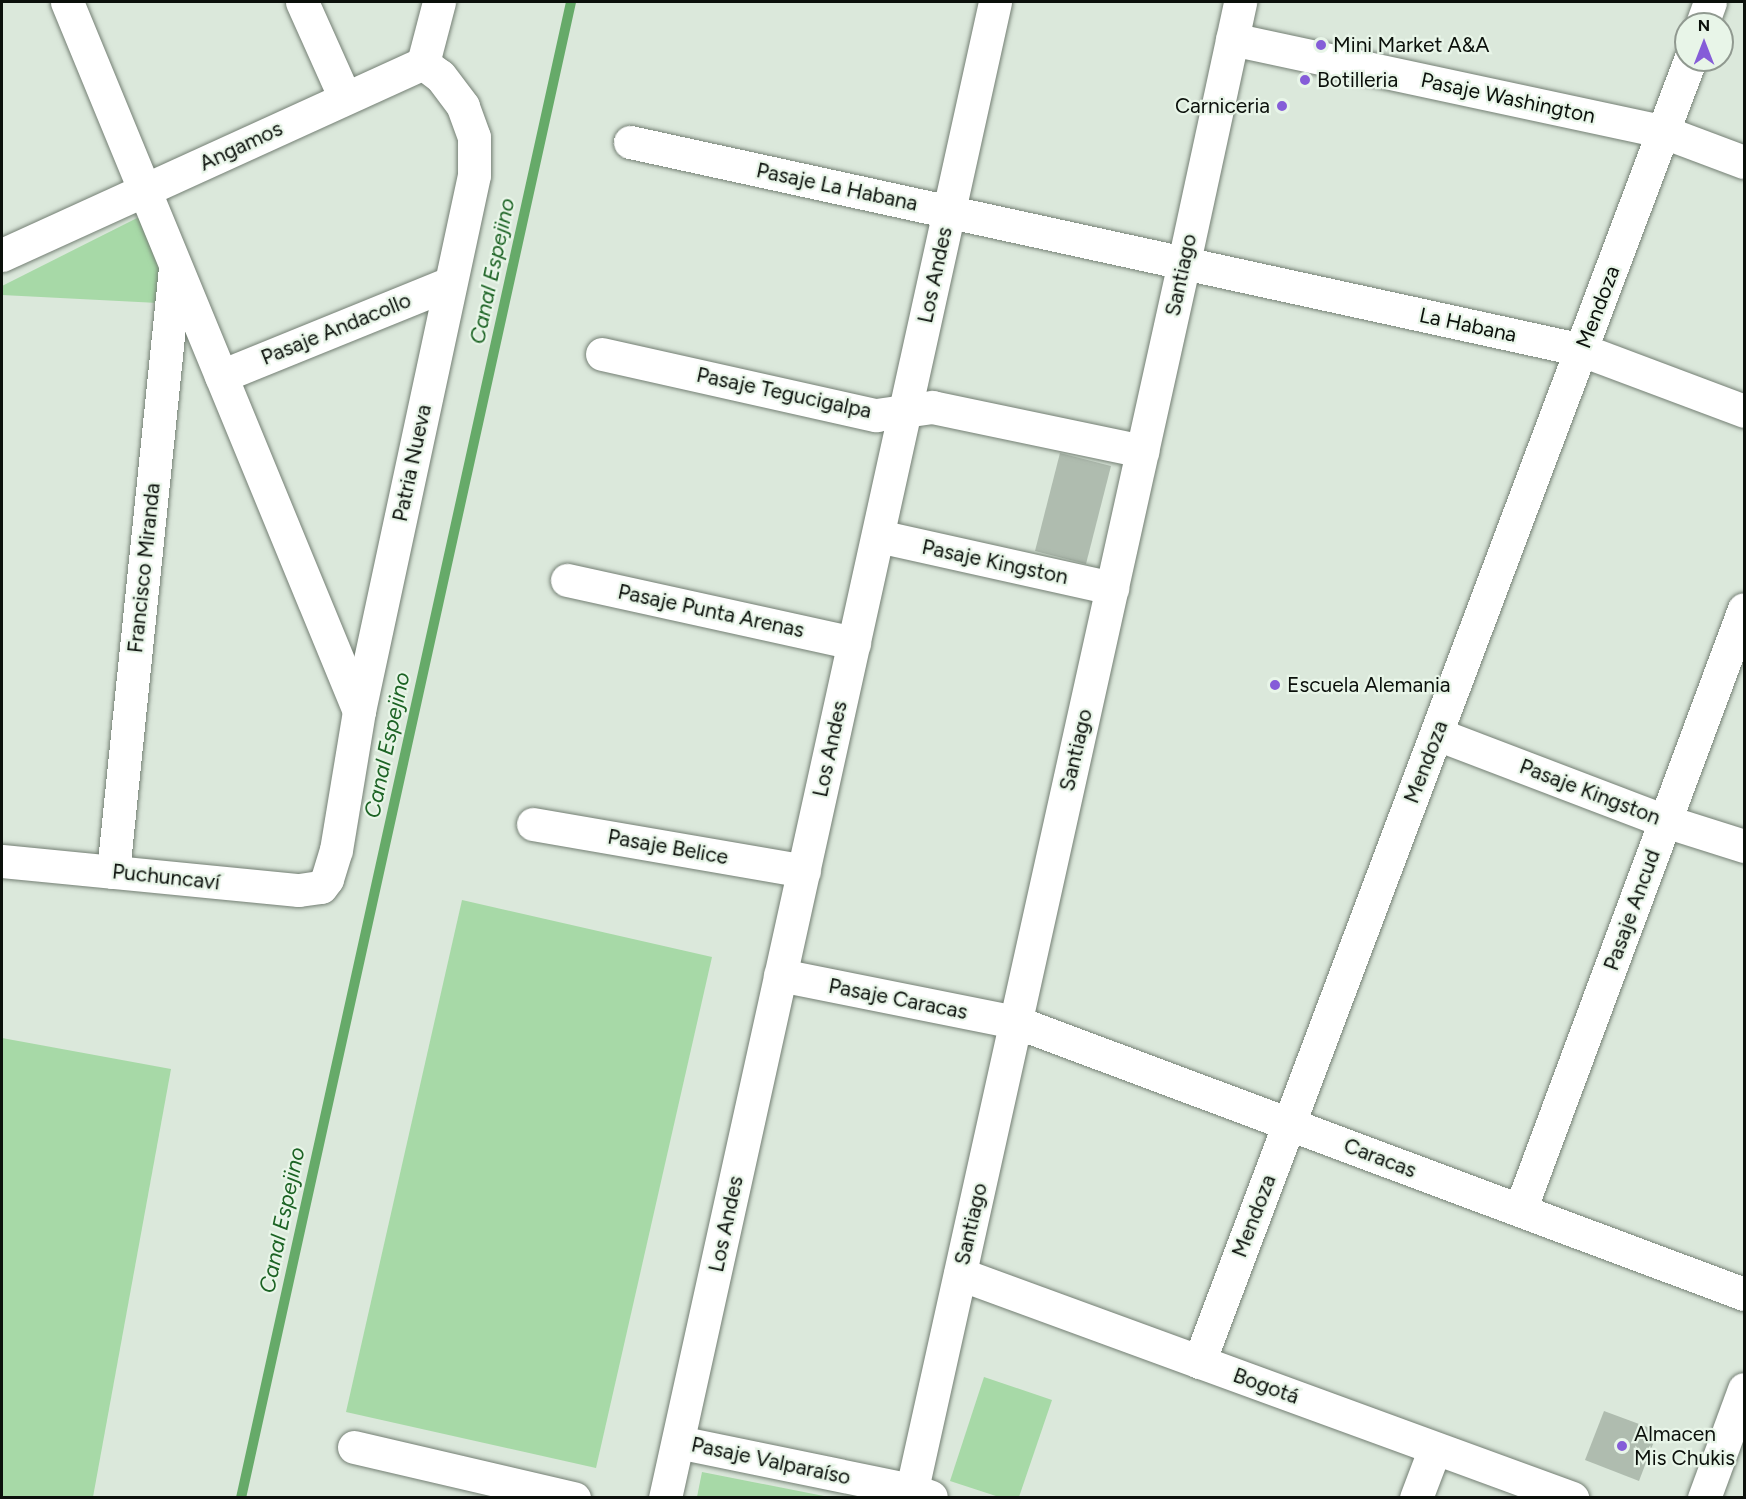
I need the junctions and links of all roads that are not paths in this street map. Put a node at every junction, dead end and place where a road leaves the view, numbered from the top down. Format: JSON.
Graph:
{"nodes":[{"id":1,"x":67,"y":2,"type":"edge"},
{"id":2,"x":302,"y":2,"type":"edge"},
{"id":3,"x":439,"y":2,"type":"edge"},
{"id":4,"x":995,"y":2,"type":"edge"},
{"id":5,"x":1240,"y":2,"type":"edge"},
{"id":6,"x":1232,"y":39,"type":"junction"},
{"id":7,"x":423,"y":63,"type":"junction"},
{"id":8,"x":1686,"y":72,"type":"edge"},
{"id":9,"x":345,"y":98,"type":"junction"},
{"id":10,"x":1664,"y":132,"type":"junction"},
{"id":11,"x":630,"y":142,"type":"dead end"},
{"id":12,"x":1744,"y":162,"type":"edge"},
{"id":13,"x":145,"y":191,"type":"junction"},
{"id":14,"x":949,"y":212,"type":"junction"},
{"id":15,"x":2,"y":255,"type":"edge"},
{"id":16,"x":1184,"y":262,"type":"junction"},
{"id":17,"x":175,"y":265,"type":"junction"},
{"id":18,"x":450,"y":283,"type":"junction"},
{"id":19,"x":1582,"y":350,"type":"junction"},
{"id":20,"x":603,"y":354,"type":"dead end"},
{"id":21,"x":221,"y":376,"type":"junction"},
{"id":22,"x":905,"y":411,"type":"junction"},
{"id":23,"x":1744,"y":411,"type":"edge"},
{"id":24,"x":1142,"y":452,"type":"junction"},
{"id":25,"x":878,"y":536,"type":"junction"},
{"id":26,"x":567,"y":580,"type":"dead end"},
{"id":27,"x":1112,"y":588,"type":"junction"},
{"id":28,"x":1744,"y":609,"type":"edge"},
{"id":29,"x":854,"y":643,"type":"junction"},
{"id":30,"x":359,"y":711,"type":"junction"},
{"id":31,"x":1437,"y":734,"type":"junction"},
{"id":32,"x":1665,"y":821,"type":"junction"},
{"id":33,"x":533,"y":824,"type":"dead end"},
{"id":34,"x":1744,"y":846,"type":"edge"},
{"id":35,"x":2,"y":861,"type":"edge"},
{"id":36,"x":804,"y":871,"type":"junction"},
{"id":37,"x":113,"y":872,"type":"junction"},
{"id":38,"x":327,"y":879,"type":"joint"},
{"id":39,"x":780,"y":975,"type":"junction"},
{"id":40,"x":1016,"y":1022,"type":"junction"},
{"id":41,"x":1289,"y":1124,"type":"junction"},
{"id":42,"x":1520,"y":1210,"type":"junction"},
{"id":43,"x":960,"y":1274,"type":"junction"},
{"id":44,"x":1744,"y":1294,"type":"edge"},
{"id":45,"x":1199,"y":1362,"type":"junction"},
{"id":46,"x":1744,"y":1389,"type":"edge"},
{"id":47,"x":678,"y":1442,"type":"junction"},
{"id":48,"x":354,"y":1447,"type":"dead end"},
{"id":49,"x":1435,"y":1448,"type":"junction"},
{"id":50,"x":918,"y":1495,"type":"edge"},
{"id":51,"x":574,"y":1497,"type":"edge"},
{"id":52,"x":665,"y":1497,"type":"edge"},
{"id":53,"x":1416,"y":1497,"type":"edge"},
{"id":54,"x":1572,"y":1497,"type":"edge"},
{"id":55,"x":1704,"y":1497,"type":"edge"}],
"edges":[{"from":1,"to":13,"type":"street","name":"Francisco Miranda"},
{"from":2,"to":9,"type":"street"},
{"from":3,"to":7,"type":"street"},
{"from":4,"to":14,"type":"street","name":"Los Andes"},
{"from":5,"to":6,"type":"street","name":"Santiago"},
{"from":6,"to":10,"type":"street","name":"Pasaje Washington"},
{"from":6,"to":16,"type":"street","name":"Santiago"},
{"from":7,"to":9,"type":"street","name":"Angamos"},
{"from":7,"to":18,"type":"street","name":"Patria Nueva"},
{"from":8,"to":10,"type":"street","name":"Mendoza"},
{"from":9,"to":13,"type":"street","name":"Angamos"},
{"from":10,"to":12,"type":"street","name":"Pasaje Washington"},
{"from":10,"to":19,"type":"street","name":"Mendoza"},
{"from":11,"to":14,"type":"street","name":"Pasaje La Habana"},
{"from":13,"to":15,"type":"street","name":"Angamos"},
{"from":13,"to":17,"type":"street","name":"Francisco Miranda"},
{"from":14,"to":16,"type":"street","name":"Pasaje La Habana"},
{"from":14,"to":22,"type":"street","name":"Los Andes"},
{"from":16,"to":19,"type":"street","name":"La Habana"},
{"from":16,"to":24,"type":"street","name":"Santiago"},
{"from":17,"to":21,"type":"street","name":"Francisco Miranda"},
{"from":17,"to":37,"type":"street","name":"Francisco Miranda"},
{"from":18,"to":21,"type":"street","name":"Pasaje Andacollo"},
{"from":18,"to":30,"type":"street","name":"Patria Nueva"},
{"from":19,"to":23,"type":"street","name":"La Habana"},
{"from":19,"to":31,"type":"street","name":"Mendoza"},
{"from":20,"to":22,"type":"street","name":"Pasaje Tegucigalpa"},
{"from":21,"to":30,"type":"street","name":"Francisco Miranda"},
{"from":22,"to":24,"type":"street","name":"Pasaje Tegucigalpa"},
{"from":22,"to":25,"type":"street","name":"Los Andes"},
{"from":24,"to":27,"type":"street","name":"Santiago"},
{"from":25,"to":27,"type":"street","name":"Pasaje Kingston"},
{"from":25,"to":29,"type":"street","name":"Los Andes"},
{"from":26,"to":29,"type":"street","name":"Pasaje Punta Arenas"},
{"from":27,"to":40,"type":"street","name":"Santiago"},
{"from":28,"to":32,"type":"street","name":"Pasaje Ancud"},
{"from":29,"to":36,"type":"street","name":"Los Andes"},
{"from":30,"to":38,"type":"street","name":"Patria Nueva"},
{"from":31,"to":32,"type":"street","name":"Pasaje Kingston"},
{"from":31,"to":41,"type":"street","name":"Mendoza"},
{"from":32,"to":34,"type":"street","name":"Pasaje Kingston"},
{"from":32,"to":42,"type":"street","name":"Pasaje Ancud"},
{"from":33,"to":36,"type":"street","name":"Pasaje Belice"},
{"from":35,"to":37,"type":"street","name":"Puchuncaví"},
{"from":36,"to":39,"type":"street","name":"Los Andes"},
{"from":37,"to":38,"type":"street","name":"Puchuncaví"},
{"from":39,"to":40,"type":"street","name":"Pasaje Caracas"},
{"from":39,"to":47,"type":"street","name":"Los Andes"},
{"from":40,"to":41,"type":"street","name":"Caracas"},
{"from":40,"to":43,"type":"street","name":"Santiago"},
{"from":41,"to":42,"type":"street","name":"Caracas"},
{"from":41,"to":45,"type":"street","name":"Mendoza"},
{"from":42,"to":44,"type":"street","name":"Caracas"},
{"from":43,"to":45,"type":"street","name":"Bogotá"},
{"from":43,"to":50,"type":"street","name":"Santiago"},
{"from":45,"to":49,"type":"street","name":"Bogotá"},
{"from":46,"to":55,"type":"street"},
{"from":47,"to":50,"type":"street","name":"Pasaje Valparaíso"},
{"from":47,"to":52,"type":"street","name":"Los Andes"},
{"from":48,"to":51,"type":"street"},
{"from":49,"to":53,"type":"street"},
{"from":49,"to":54,"type":"street","name":"Bogotá"}]}
